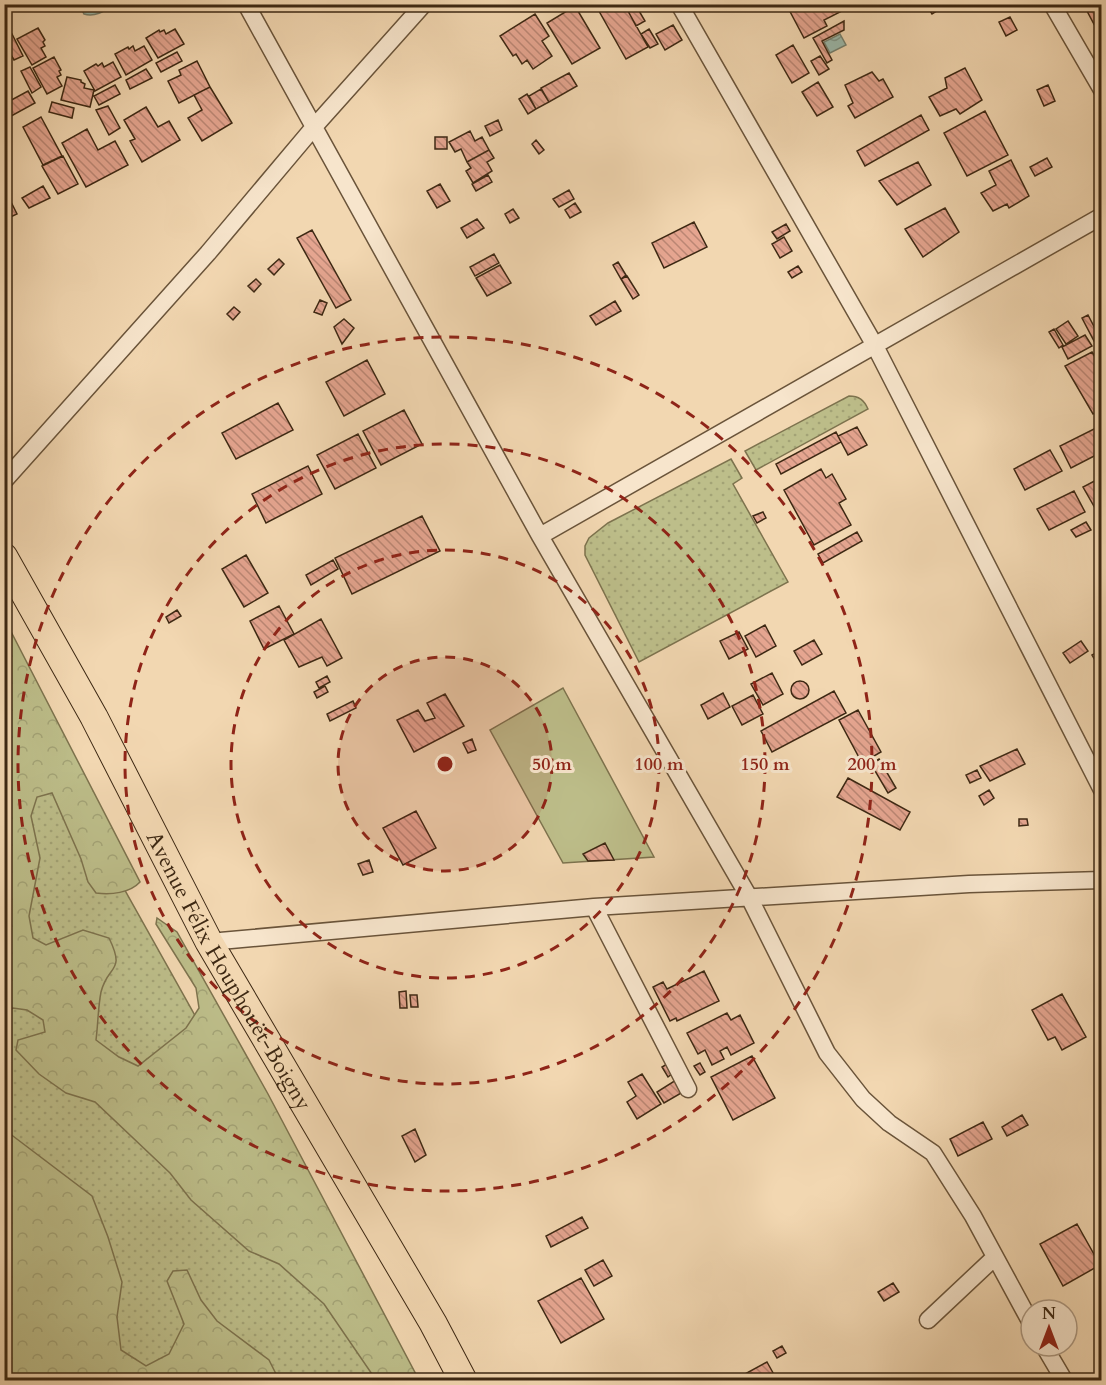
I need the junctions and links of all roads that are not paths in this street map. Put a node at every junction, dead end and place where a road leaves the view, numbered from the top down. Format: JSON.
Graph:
{"nodes":[{"id":1,"x":246,"y":4,"type":"edge"},
{"id":2,"x":424,"y":4,"type":"edge"},
{"id":3,"x":679,"y":4,"type":"edge"},
{"id":4,"x":1052,"y":4,"type":"edge"},
{"id":5,"x":1101,"y":90,"type":"edge"},
{"id":6,"x":314,"y":127,"type":"junction"},
{"id":7,"x":1101,"y":216,"type":"edge"},
{"id":8,"x":874,"y":344,"type":"junction"},
{"id":9,"x":4,"y":481,"type":"edge"},
{"id":10,"x":540,"y":536,"type":"junction"},
{"id":11,"x":4,"y":557,"type":"edge"},
{"id":12,"x":1101,"y":790,"type":"edge"},
{"id":13,"x":1101,"y":880,"type":"edge"},
{"id":14,"x":749,"y":897,"type":"junction"},
{"id":15,"x":594,"y":907,"type":"junction"},
{"id":16,"x":209,"y":942,"type":"junction"},
{"id":17,"x":688,"y":1089,"type":"dead end"},
{"id":18,"x":995,"y":1257,"type":"junction"},
{"id":19,"x":1019,"y":1301,"type":"edge"},
{"id":20,"x":928,"y":1320,"type":"dead end"},
{"id":21,"x":1051,"y":1358,"type":"edge"},
{"id":22,"x":463,"y":1380,"type":"edge"},
{"id":23,"x":1064,"y":1380,"type":"edge"}],
"edges":[{"from":1,"to":6,"type":"street"},
{"from":2,"to":6,"type":"street"},
{"from":3,"to":8,"type":"street"},
{"from":4,"to":5,"type":"street"},
{"from":6,"to":9,"type":"street"},
{"from":6,"to":10,"type":"street"},
{"from":7,"to":8,"type":"street"},
{"from":8,"to":10,"type":"street"},
{"from":8,"to":12,"type":"street"},
{"from":10,"to":14,"type":"street"},
{"from":11,"to":16,"type":"highway","name":"Avenue Félix Houphouët-Boigny"},
{"from":13,"to":14,"type":"street"},
{"from":14,"to":15,"type":"street"},
{"from":14,"to":18,"type":"street"},
{"from":15,"to":16,"type":"street"},
{"from":15,"to":17,"type":"street"},
{"from":16,"to":22,"type":"highway","name":"Avenue Félix Houphouët-Boigny"},
{"from":18,"to":19,"type":"street"},
{"from":18,"to":20,"type":"street"},
{"from":21,"to":23,"type":"street"}]}
